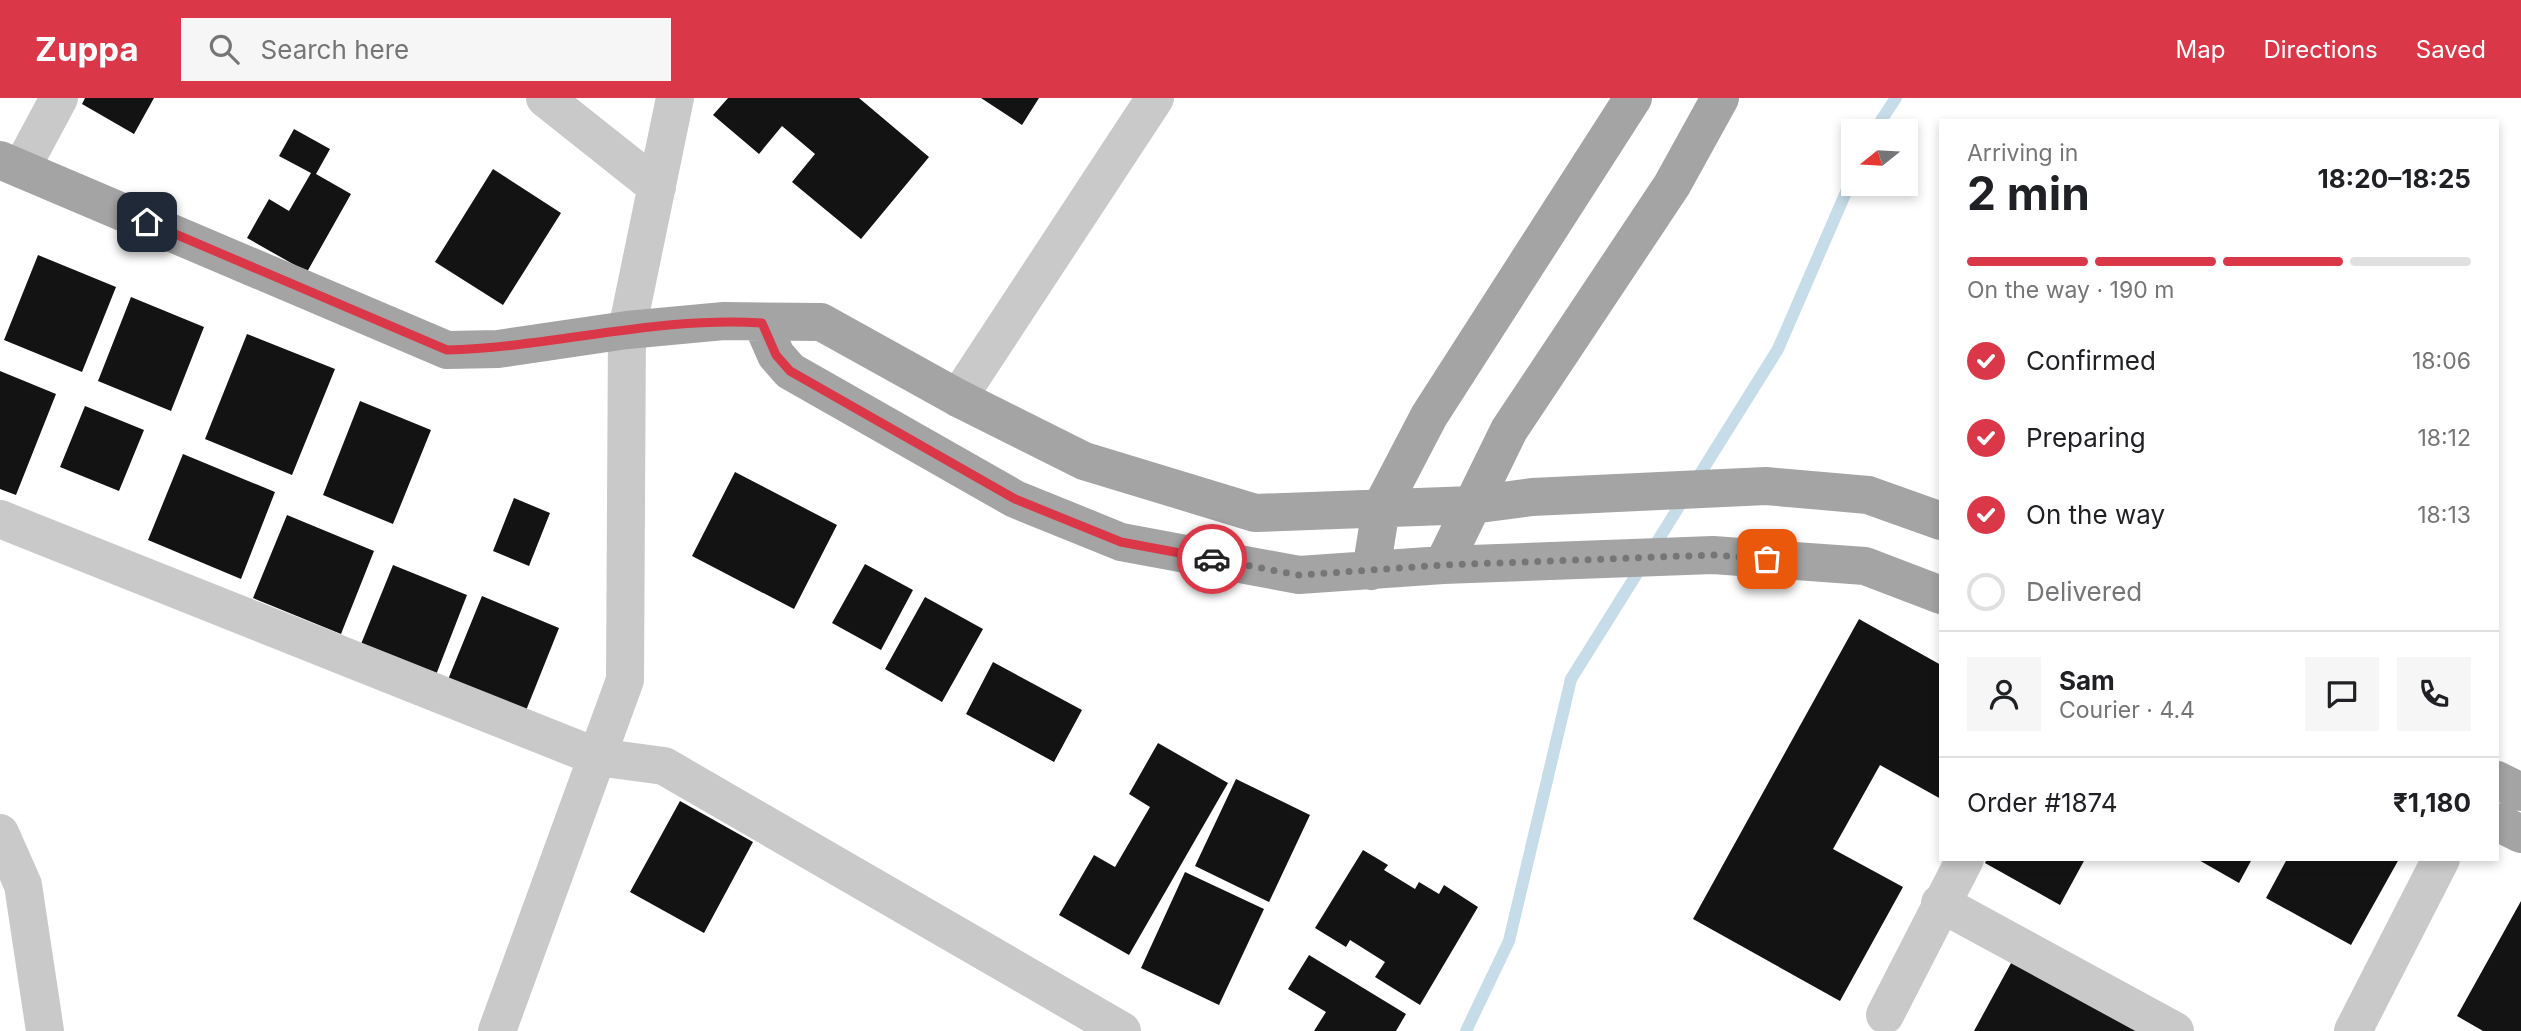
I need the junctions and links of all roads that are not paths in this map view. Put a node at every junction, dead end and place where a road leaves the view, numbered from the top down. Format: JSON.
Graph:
{"nodes":[{"id":1,"x":58,"y":98,"type":"edge"},
{"id":2,"x":545,"y":98,"type":"edge"},
{"id":3,"x":675,"y":98,"type":"edge"},
{"id":4,"x":1155,"y":98,"type":"edge"},
{"id":5,"x":1633,"y":98,"type":"edge"},
{"id":6,"x":1720,"y":98,"type":"edge"},
{"id":7,"x":11,"y":164,"type":"edge"},
{"id":8,"x":657,"y":187,"type":"junction"},
{"id":9,"x":762,"y":323,"type":"junction"},
{"id":10,"x":627,"y":330,"type":"junction"},
{"id":11,"x":958,"y":398,"type":"junction"},
{"id":12,"x":1472,"y":505,"type":"junction"},
{"id":13,"x":1381,"y":508,"type":"junction"},
{"id":14,"x":0,"y":519,"type":"edge"},
{"id":15,"x":1939,"y":520,"type":"edge"},
{"id":16,"x":1443,"y":565,"type":"junction"},
{"id":17,"x":1371,"y":571,"type":"junction"},
{"id":18,"x":1939,"y":594,"type":"edge"},
{"id":19,"x":597,"y":757,"type":"junction"},
{"id":20,"x":2499,"y":781,"type":"edge"},
{"id":21,"x":2521,"y":792,"type":"edge"},
{"id":22,"x":2499,"y":823,"type":"edge"},
{"id":23,"x":0,"y":833,"type":"edge"},
{"id":24,"x":2521,"y":834,"type":"edge"},
{"id":25,"x":1964,"y":861,"type":"edge"},
{"id":26,"x":2440,"y":861,"type":"edge"},
{"id":27,"x":1940,"y":903,"type":"junction"},
{"id":28,"x":1885,"y":1015,"type":"dead end"},
{"id":29,"x":46,"y":1031,"type":"edge"},
{"id":30,"x":497,"y":1031,"type":"edge"},
{"id":31,"x":1122,"y":1031,"type":"edge"},
{"id":32,"x":2175,"y":1031,"type":"edge"},
{"id":33,"x":2353,"y":1031,"type":"edge"}],
"edges":[{"from":1,"to":7,"type":"street"},
{"from":2,"to":8,"type":"street"},
{"from":3,"to":8,"type":"street"},
{"from":4,"to":11,"type":"street"},
{"from":5,"to":13,"type":"main road"},
{"from":6,"to":12,"type":"main road"},
{"from":7,"to":10,"type":"main road"},
{"from":8,"to":10,"type":"street"},
{"from":9,"to":10,"type":"main road"},
{"from":9,"to":11,"type":"main road"},
{"from":9,"to":17,"type":"main road"},
{"from":10,"to":19,"type":"street"},
{"from":11,"to":13,"type":"main road"},
{"from":12,"to":13,"type":"main road"},
{"from":12,"to":15,"type":"main road"},
{"from":12,"to":16,"type":"main road"},
{"from":13,"to":17,"type":"main road"},
{"from":14,"to":19,"type":"street"},
{"from":16,"to":17,"type":"main road"},
{"from":16,"to":18,"type":"main road"},
{"from":19,"to":30,"type":"street"},
{"from":19,"to":31,"type":"street"},
{"from":20,"to":21,"type":"main road"},
{"from":22,"to":24,"type":"main road"},
{"from":23,"to":29,"type":"street"},
{"from":25,"to":27,"type":"street"},
{"from":26,"to":33,"type":"street"},
{"from":27,"to":28,"type":"street"},
{"from":27,"to":32,"type":"street"}]}
